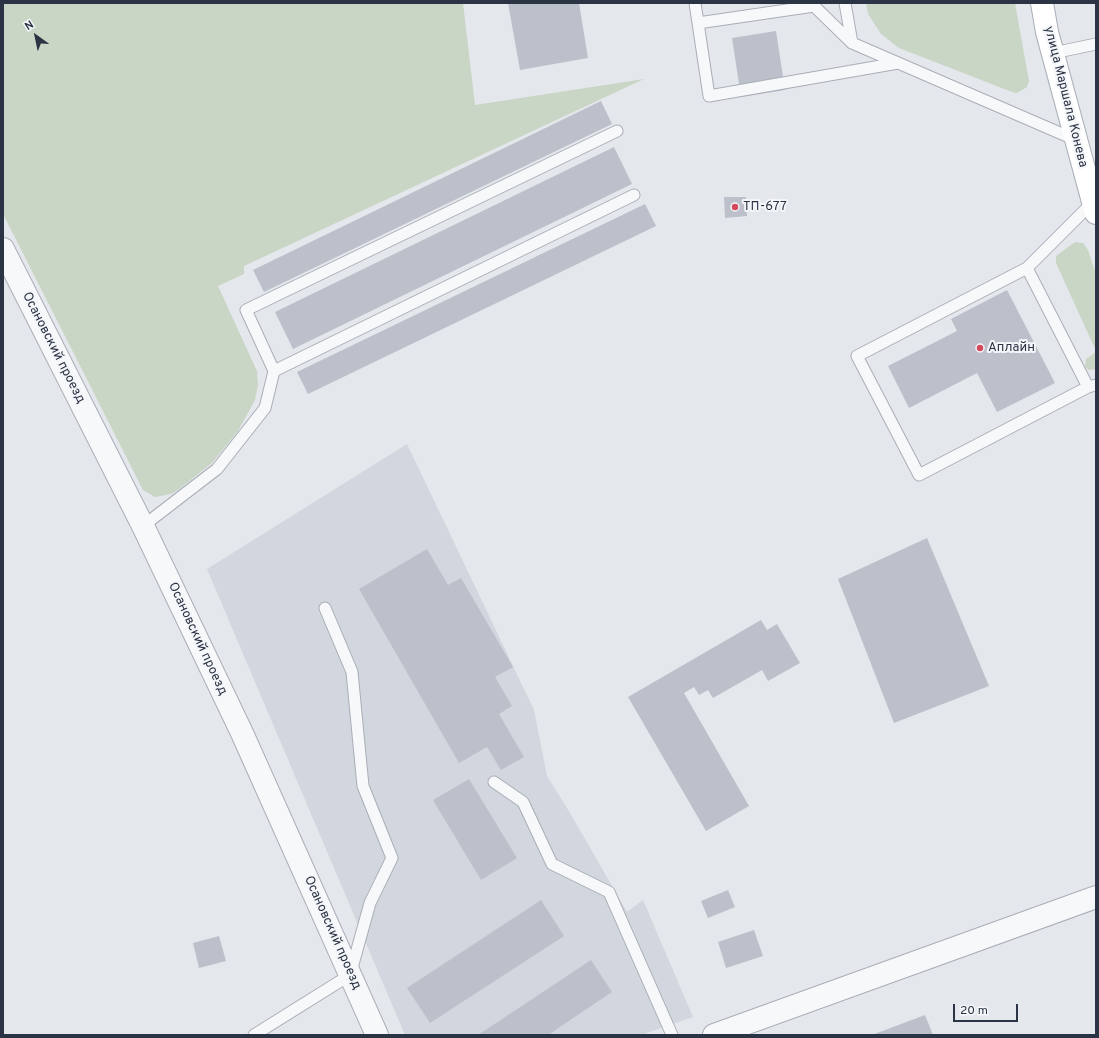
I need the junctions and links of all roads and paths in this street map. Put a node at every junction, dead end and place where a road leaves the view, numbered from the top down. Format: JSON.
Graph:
{"nodes":[{"id":1,"x":695,"y":3,"type":"edge"},
{"id":2,"x":845,"y":3,"type":"edge"},
{"id":3,"x":1042,"y":3,"type":"edge"},
{"id":4,"x":813,"y":5,"type":"edge"},
{"id":5,"x":698,"y":23,"type":"junction"},
{"id":6,"x":852,"y":43,"type":"junction"},
{"id":7,"x":1096,"y":44,"type":"edge"},
{"id":8,"x":1053,"y":53,"type":"junction"},
{"id":9,"x":898,"y":63,"type":"junction"},
{"id":10,"x":617,"y":131,"type":"dead end"},
{"id":11,"x":1076,"y":140,"type":"junction"},
{"id":12,"x":634,"y":196,"type":"dead end"},
{"id":13,"x":1094,"y":208,"type":"edge"},
{"id":14,"x":3,"y":249,"type":"edge"},
{"id":15,"x":1027,"y":268,"type":"junction"},
{"id":16,"x":274,"y":371,"type":"junction"},
{"id":17,"x":1092,"y":386,"type":"edge"},
{"id":18,"x":143,"y":526,"type":"junction"},
{"id":19,"x":325,"y":608,"type":"dead end"},
{"id":20,"x":494,"y":782,"type":"dead end"},
{"id":21,"x":1096,"y":897,"type":"edge"},
{"id":22,"x":350,"y":975,"type":"junction"},
{"id":23,"x":254,"y":1035,"type":"edge"},
{"id":24,"x":377,"y":1035,"type":"edge"},
{"id":25,"x":672,"y":1035,"type":"edge"},
{"id":26,"x":714,"y":1035,"type":"edge"}],
"edges":[{"from":1,"to":5,"type":"lane"},
{"from":2,"to":6,"type":"lane"},
{"from":3,"to":8,"type":"main road","name":"улица Маршала Конева"},
{"from":4,"to":5,"type":"lane"},
{"from":4,"to":6,"type":"lane"},
{"from":5,"to":9,"type":"lane"},
{"from":6,"to":9,"type":"lane"},
{"from":7,"to":8,"type":"lane"},
{"from":8,"to":11,"type":"main road","name":"улица Маршала Конева"},
{"from":9,"to":11,"type":"lane"},
{"from":10,"to":16,"type":"lane"},
{"from":11,"to":13,"type":"main road","name":"улица Маршала Конева"},
{"from":12,"to":16,"type":"lane"},
{"from":13,"to":15,"type":"lane"},
{"from":14,"to":18,"type":"street","name":"Осановский проезд"},
{"from":15,"to":17,"type":"lane"},
{"from":15,"to":17,"type":"lane"},
{"from":16,"to":18,"type":"lane"},
{"from":18,"to":22,"type":"street","name":"Осановский проезд"},
{"from":19,"to":22,"type":"lane"},
{"from":20,"to":25,"type":"lane"},
{"from":21,"to":26,"type":"street"},
{"from":22,"to":23,"type":"lane"},
{"from":22,"to":24,"type":"street","name":"Осановский проезд"}]}
